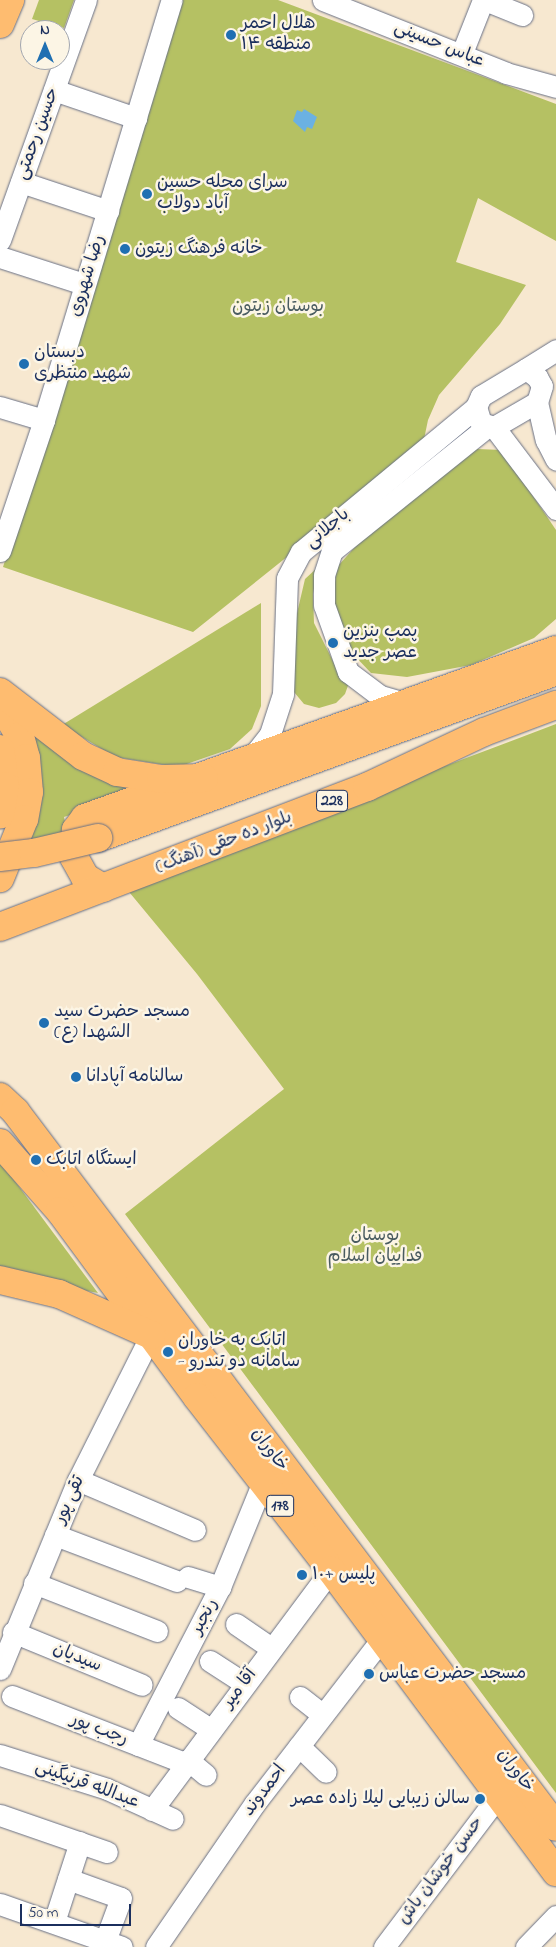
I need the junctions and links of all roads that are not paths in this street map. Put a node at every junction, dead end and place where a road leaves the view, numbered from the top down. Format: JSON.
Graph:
{"nodes":[{"id":1,"x":10,"y":0,"type":"edge"},
{"id":2,"x":86,"y":0,"type":"edge"},
{"id":3,"x":172,"y":0,"type":"edge"},
{"id":4,"x":324,"y":0,"type":"edge"},
{"id":5,"x":484,"y":0,"type":"edge"},
{"id":6,"x":349,"y":4,"type":"edge"},
{"id":7,"x":522,"y":15,"type":"dead end"},
{"id":8,"x":0,"y":24,"type":"edge"},
{"id":9,"x":462,"y":52,"type":"junction"},
{"id":10,"x":556,"y":87,"type":"edge"},
{"id":11,"x":54,"y":90,"type":"junction"},
{"id":12,"x":136,"y":118,"type":"junction"},
{"id":13,"x":21,"y":182,"type":"junction"},
{"id":14,"x":108,"y":211,"type":"junction"},
{"id":15,"x":0,"y":240,"type":"edge"},
{"id":16,"x":0,"y":257,"type":"edge"},
{"id":17,"x":84,"y":284,"type":"junction"},
{"id":18,"x":556,"y":350,"type":"edge"},
{"id":19,"x":526,"y":368,"type":"junction"},
{"id":20,"x":545,"y":388,"type":"edge"},
{"id":21,"x":0,"y":407,"type":"edge"},
{"id":22,"x":476,"y":407,"type":"junction"},
{"id":23,"x":44,"y":420,"type":"junction"},
{"id":24,"x":491,"y":426,"type":"junction"},
{"id":25,"x":556,"y":460,"type":"edge"},
{"id":26,"x":556,"y":509,"type":"edge"},
{"id":27,"x":0,"y":551,"type":"edge"},
{"id":28,"x":556,"y":640,"type":"edge"},
{"id":29,"x":556,"y":650,"type":"edge"},
{"id":30,"x":530,"y":659,"type":"junction"},
{"id":31,"x":556,"y":671,"type":"edge"},
{"id":32,"x":0,"y":692,"type":"edge"},
{"id":33,"x":0,"y":703,"type":"edge"},
{"id":34,"x":405,"y":703,"type":"junction"},
{"id":35,"x":556,"y":705,"type":"edge"},
{"id":36,"x":0,"y":749,"type":"edge"},
{"id":37,"x":253,"y":756,"type":"junction"},
{"id":38,"x":204,"y":778,"type":"junction"},
{"id":39,"x":0,"y":815,"type":"edge"},
{"id":40,"x":0,"y":857,"type":"edge"},
{"id":41,"x":0,"y":878,"type":"edge"},
{"id":42,"x":103,"y":888,"type":"junction"},
{"id":43,"x":0,"y":927,"type":"edge"},
{"id":44,"x":0,"y":1086,"type":"edge"},
{"id":45,"x":8,"y":1104,"type":"edge"},
{"id":46,"x":0,"y":1143,"type":"edge"},
{"id":47,"x":0,"y":1280,"type":"edge"},
{"id":48,"x":151,"y":1335,"type":"junction"},
{"id":49,"x":78,"y":1480,"type":"junction"},
{"id":50,"x":262,"y":1484,"type":"junction"},
{"id":51,"x":195,"y":1530,"type":"dead end"},
{"id":52,"x":55,"y":1535,"type":"junction"},
{"id":53,"x":331,"y":1570,"type":"junction"},
{"id":54,"x":34,"y":1583,"type":"junction"},
{"id":55,"x":220,"y":1587,"type":"junction"},
{"id":56,"x":236,"y":1624,"type":"dead end"},
{"id":57,"x":158,"y":1631,"type":"dead end"},
{"id":58,"x":13,"y":1632,"type":"junction"},
{"id":59,"x":381,"y":1640,"type":"junction"},
{"id":60,"x":271,"y":1648,"type":"junction"},
{"id":61,"x":210,"y":1661,"type":"dead end"},
{"id":62,"x":0,"y":1669,"type":"edge"},
{"id":63,"x":244,"y":1683,"type":"junction"},
{"id":64,"x":142,"y":1684,"type":"dead end"},
{"id":65,"x":12,"y":1696,"type":"dead end"},
{"id":66,"x":300,"y":1697,"type":"dead end"},
{"id":67,"x":178,"y":1708,"type":"dead end"},
{"id":68,"x":323,"y":1715,"type":"junction"},
{"id":69,"x":210,"y":1729,"type":"junction"},
{"id":70,"x":138,"y":1745,"type":"junction"},
{"id":71,"x":299,"y":1746,"type":"junction"},
{"id":72,"x":0,"y":1755,"type":"edge"},
{"id":73,"x":187,"y":1761,"type":"junction"},
{"id":74,"x":326,"y":1772,"type":"dead end"},
{"id":75,"x":206,"y":1775,"type":"dead end"},
{"id":76,"x":499,"y":1795,"type":"junction"},
{"id":77,"x":152,"y":1810,"type":"junction"},
{"id":78,"x":0,"y":1815,"type":"edge"},
{"id":79,"x":172,"y":1819,"type":"dead end"},
{"id":80,"x":556,"y":1827,"type":"edge"},
{"id":81,"x":80,"y":1842,"type":"junction"},
{"id":82,"x":107,"y":1852,"type":"dead end"},
{"id":83,"x":556,"y":1872,"type":"edge"},
{"id":84,"x":68,"y":1879,"type":"junction"},
{"id":85,"x":0,"y":1904,"type":"edge"},
{"id":86,"x":556,"y":1916,"type":"edge"},
{"id":87,"x":54,"y":1922,"type":"junction"},
{"id":88,"x":114,"y":1944,"type":"edge"},
{"id":89,"x":156,"y":1947,"type":"edge"},
{"id":90,"x":384,"y":1947,"type":"edge"},
{"id":91,"x":526,"y":1947,"type":"edge"}],
"edges":[{"from":1,"to":8,"type":"main road"},
{"from":2,"to":11,"type":"street","name":"حسین رحمتی"},
{"from":3,"to":12,"type":"street","name":"رضا شهروی"},
{"from":4,"to":6,"type":"street","name":"عباس حسینی"},
{"from":5,"to":7,"type":"street"},
{"from":5,"to":9,"type":"street"},
{"from":6,"to":9,"type":"street","name":"عباس حسینی"},
{"from":9,"to":10,"type":"street","name":"عباس حسینی"},
{"from":11,"to":12,"type":"street"},
{"from":11,"to":13,"type":"street","name":"حسین رحمتی"},
{"from":12,"to":14,"type":"street","name":"رضا شهروی"},
{"from":13,"to":14,"type":"street"},
{"from":13,"to":15,"type":"street","name":"حسین رحمتی"},
{"from":14,"to":17,"type":"street","name":"رضا شهروی"},
{"from":16,"to":17,"type":"street"},
{"from":17,"to":23,"type":"street","name":"رضا شهروی"},
{"from":18,"to":19,"type":"street","name":"باجلانی"},
{"from":19,"to":20,"type":"street"},
{"from":19,"to":22,"type":"street","name":"باجلانی"},
{"from":20,"to":24,"type":"street","name":"باجلانی"},
{"from":20,"to":25,"type":"street"},
{"from":21,"to":23,"type":"street"},
{"from":22,"to":24,"type":"street"},
{"from":22,"to":37,"type":"street","name":"باجلانی"},
{"from":23,"to":27,"type":"street","name":"رضا شهروی"},
{"from":24,"to":26,"type":"street"},
{"from":24,"to":34,"type":"street","name":"باجلانی"},
{"from":28,"to":30,"type":"street"},
{"from":29,"to":30,"type":"main road"},
{"from":30,"to":34,"type":"main road"},
{"from":31,"to":40,"type":"main road","number":"228","bridge":true},
{"from":32,"to":38,"type":"main road"},
{"from":33,"to":41,"type":"main road"},
{"from":34,"to":37,"type":"main road"},
{"from":35,"to":42,"type":"main road","name":"بلوار ده حقی (آهنگ)","number":"228"},
{"from":36,"to":39,"type":"main road"},
{"from":37,"to":38,"type":"main road"},
{"from":38,"to":42,"type":"main road"},
{"from":42,"to":43,"type":"main road","name":"بلوار ده حقی (آهنگ)"},
{"from":44,"to":45,"type":"main road"},
{"from":45,"to":80,"type":"main road","name":"خاوران","number":"178"},
{"from":46,"to":48,"type":"main road","name":"خاوران","number":"178"},
{"from":47,"to":48,"type":"main road"},
{"from":48,"to":49,"type":"street","name":"تقی پور"},
{"from":48,"to":50,"type":"main road","name":"خاوران","number":"178"},
{"from":49,"to":51,"type":"street"},
{"from":49,"to":52,"type":"street","name":"تقی پور"},
{"from":50,"to":53,"type":"main road","name":"خاوران","number":"178"},
{"from":50,"to":55,"type":"street","name":"رنجبر"},
{"from":52,"to":54,"type":"street","name":"تقی پور"},
{"from":52,"to":55,"type":"street"},
{"from":53,"to":59,"type":"main road","name":"خاوران","number":"178"},
{"from":53,"to":60,"type":"street","name":"آقا میر"},
{"from":54,"to":57,"type":"street"},
{"from":54,"to":58,"type":"street","name":"تقی پور"},
{"from":55,"to":70,"type":"street","name":"رنجبر"},
{"from":56,"to":60,"type":"street"},
{"from":58,"to":62,"type":"street","name":"تقی پور"},
{"from":58,"to":64,"type":"street","name":"سیدیان"},
{"from":59,"to":68,"type":"street","name":"احمدوند"},
{"from":59,"to":76,"type":"main road","name":"خاوران","number":"178"},
{"from":60,"to":63,"type":"street","name":"آقا میر"},
{"from":61,"to":63,"type":"street"},
{"from":63,"to":69,"type":"street","name":"آقا میر"},
{"from":65,"to":70,"type":"street","name":"رجب پور"},
{"from":66,"to":68,"type":"street"},
{"from":67,"to":69,"type":"street"},
{"from":68,"to":71,"type":"street","name":"احمدوند"},
{"from":69,"to":73,"type":"street","name":"آقا میر"},
{"from":70,"to":73,"type":"street","name":"رجب پور"},
{"from":71,"to":74,"type":"street"},
{"from":71,"to":89,"type":"street","name":"احمدوند"},
{"from":72,"to":77,"type":"street","name":"عبدالله قرنیگینی"},
{"from":73,"to":75,"type":"street","name":"رجب پور"},
{"from":73,"to":77,"type":"street","name":"آقا میر"},
{"from":76,"to":83,"type":"main road","name":"خاوران","number":"178"},
{"from":76,"to":90,"type":"street","name":"حسن خوشان باش"},
{"from":77,"to":79,"type":"street","name":"عبدالله قرنیگینی"},
{"from":78,"to":81,"type":"street"},
{"from":81,"to":82,"type":"street"},
{"from":81,"to":84,"type":"street"},
{"from":84,"to":87,"type":"street"},
{"from":84,"to":88,"type":"street"},
{"from":85,"to":87,"type":"street"},
{"from":86,"to":91,"type":"street"},
{"from":87,"to":88,"type":"street"}]}
